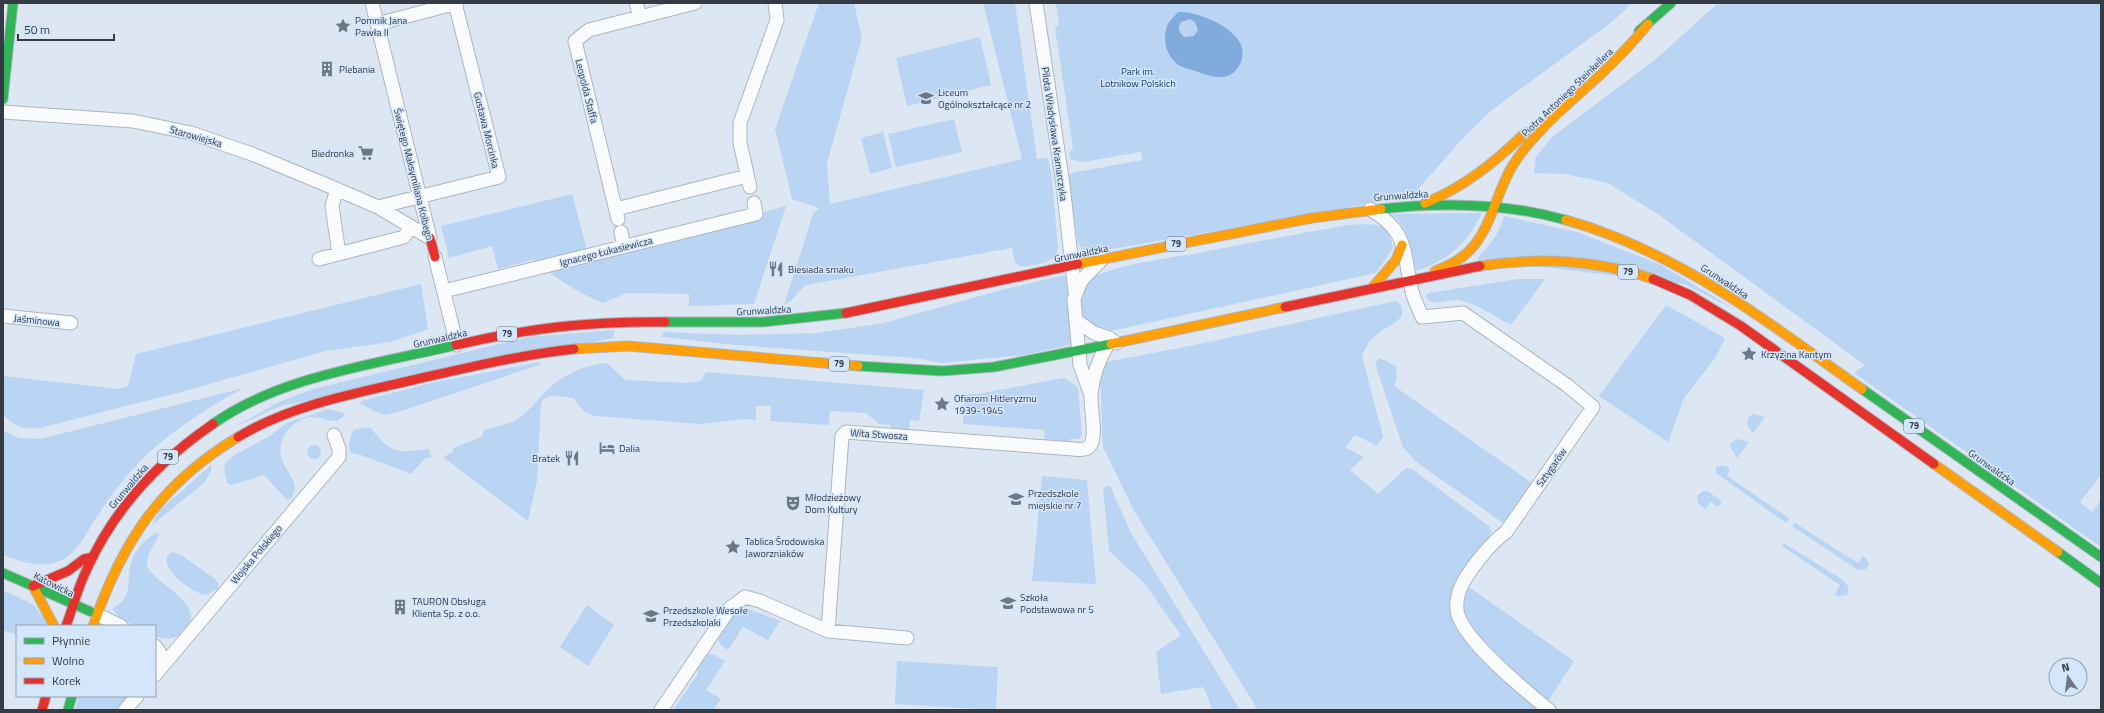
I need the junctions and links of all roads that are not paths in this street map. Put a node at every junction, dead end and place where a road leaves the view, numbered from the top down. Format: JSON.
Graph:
{"nodes":[{"id":1,"x":13,"y":3,"type":"edge"},
{"id":2,"x":372,"y":3,"type":"edge"},
{"id":3,"x":456,"y":3,"type":"edge"},
{"id":4,"x":636,"y":3,"type":"edge"},
{"id":5,"x":695,"y":3,"type":"edge"},
{"id":6,"x":775,"y":3,"type":"edge"},
{"id":7,"x":1036,"y":3,"type":"edge"},
{"id":8,"x":1671,"y":3,"type":"edge"},
{"id":9,"x":640,"y":17,"type":"junction"},
{"id":10,"x":377,"y":24,"type":"junction"},
{"id":11,"x":1648,"y":24,"type":"junction"},
{"id":12,"x":3,"y":99,"type":"edge"},
{"id":13,"x":3,"y":112,"type":"edge"},
{"id":14,"x":337,"y":189,"type":"junction"},
{"id":15,"x":420,"y":197,"type":"junction"},
{"id":16,"x":754,"y":203,"type":"dead end"},
{"id":17,"x":1424,"y":204,"type":"junction"},
{"id":18,"x":1494,"y":206,"type":"junction"},
{"id":19,"x":378,"y":208,"type":"junction"},
{"id":20,"x":1368,"y":209,"type":"junction"},
{"id":21,"x":618,"y":220,"type":"junction"},
{"id":22,"x":411,"y":227,"type":"junction"},
{"id":23,"x":430,"y":238,"type":"junction"},
{"id":24,"x":1402,"y":245,"type":"junction"},
{"id":25,"x":624,"y":247,"type":"junction"},
{"id":26,"x":339,"y":254,"type":"junction"},
{"id":27,"x":435,"y":257,"type":"joint"},
{"id":28,"x":319,"y":259,"type":"dead end"},
{"id":29,"x":1102,"y":259,"type":"junction"},
{"id":30,"x":1072,"y":266,"type":"junction"},
{"id":31,"x":1412,"y":279,"type":"junction"},
{"id":32,"x":1372,"y":288,"type":"junction"},
{"id":33,"x":444,"y":291,"type":"junction"},
{"id":34,"x":1075,"y":292,"type":"junction"},
{"id":35,"x":3,"y":316,"type":"edge"},
{"id":36,"x":1077,"y":321,"type":"junction"},
{"id":37,"x":71,"y":323,"type":"dead end"},
{"id":38,"x":1112,"y":344,"type":"junction"},
{"id":39,"x":457,"y":345,"type":"junction"},
{"id":40,"x":1079,"y":351,"type":"junction"},
{"id":41,"x":1091,"y":395,"type":"junction"},
{"id":42,"x":334,"y":436,"type":"dead end"},
{"id":43,"x":92,"y":557,"type":"junction"},
{"id":44,"x":2101,"y":557,"type":"edge"},
{"id":45,"x":3,"y":573,"type":"edge"},
{"id":46,"x":2101,"y":583,"type":"edge"},
{"id":47,"x":33,"y":586,"type":"junction"},
{"id":48,"x":73,"y":605,"type":"junction"},
{"id":49,"x":94,"y":620,"type":"edge"},
{"id":50,"x":53,"y":625,"type":"edge"},
{"id":51,"x":66,"y":625,"type":"edge"},
{"id":52,"x":116,"y":625,"type":"edge"},
{"id":53,"x":828,"y":631,"type":"junction"},
{"id":54,"x":908,"y":638,"type":"dead end"},
{"id":55,"x":156,"y":647,"type":"edge"},
{"id":56,"x":158,"y":672,"type":"edge"},
{"id":57,"x":46,"y":697,"type":"edge"},
{"id":58,"x":72,"y":697,"type":"edge"},
{"id":59,"x":136,"y":697,"type":"edge"},
{"id":60,"x":42,"y":710,"type":"edge"},
{"id":61,"x":68,"y":710,"type":"edge"},
{"id":62,"x":125,"y":710,"type":"edge"},
{"id":63,"x":661,"y":710,"type":"edge"},
{"id":64,"x":1549,"y":710,"type":"edge"}],
"edges":[{"from":1,"to":12,"type":"main road"},
{"from":2,"to":10,"type":"street","name":"Świętego Maksymiliana Kolbego"},
{"from":3,"to":10,"type":"street"},
{"from":3,"to":15,"type":"street","name":"Gustawa Morcinka"},
{"from":4,"to":9,"type":"street"},
{"from":5,"to":9,"type":"street"},
{"from":6,"to":21,"type":"street"},
{"from":7,"to":30,"type":"street","name":"Pilota Władysława Kramarczyka"},
{"from":8,"to":11,"type":"main road","name":"Piotra Antoniego Steinkellera"},
{"from":9,"to":21,"type":"street","name":"Leopolda Staffa"},
{"from":10,"to":15,"type":"street","name":"Świętego Maksymiliana Kolbego"},
{"from":11,"to":17,"type":"main road","name":"Piotra Antoniego Steinkellera"},
{"from":11,"to":18,"type":"main road","name":"Piotra Antoniego Steinkellera"},
{"from":13,"to":14,"type":"street","name":"Starowiejska"},
{"from":14,"to":19,"type":"street","name":"Starowiejska"},
{"from":14,"to":26,"type":"street"},
{"from":15,"to":19,"type":"street"},
{"from":15,"to":23,"type":"street","name":"Świętego Maksymiliana Kolbego"},
{"from":16,"to":25,"type":"street","name":"Ignacego Łukasiewicza"},
{"from":17,"to":18,"type":"main road","name":"Grunwaldzka","number":"79"},
{"from":17,"to":20,"type":"main road","name":"Grunwaldzka","number":"79"},
{"from":18,"to":31,"type":"main road","name":"Piotra Antoniego Steinkellera"},
{"from":18,"to":44,"type":"main road","name":"Grunwaldzka","number":"79"},
{"from":19,"to":22,"type":"street","name":"Starowiejska"},
{"from":20,"to":24,"type":"street"},
{"from":20,"to":29,"type":"main road","name":"Grunwaldzka","number":"79"},
{"from":21,"to":25,"type":"street"},
{"from":22,"to":23,"type":"street","name":"Starowiejska"},
{"from":22,"to":26,"type":"street"},
{"from":23,"to":27,"type":"main road","name":"Świętego Maksymiliana Kolbego"},
{"from":24,"to":31,"type":"street"},
{"from":24,"to":32,"type":"main road"},
{"from":25,"to":33,"type":"street","name":"Ignacego Łukasiewicza"},
{"from":26,"to":28,"type":"street"},
{"from":27,"to":33,"type":"street","name":"Świętego Maksymiliana Kolbego"},
{"from":29,"to":30,"type":"main road","name":"Grunwaldzka","number":"79"},
{"from":29,"to":34,"type":"street"},
{"from":30,"to":34,"type":"street","name":"Pilota Władysława Kramarczyka"},
{"from":30,"to":39,"type":"main road","name":"Grunwaldzka","number":"79"},
{"from":31,"to":32,"type":"main road","number":"79"},
{"from":31,"to":46,"type":"main road","number":"79"},
{"from":31,"to":64,"type":"street","name":"Sztygarów"},
{"from":32,"to":38,"type":"main road","number":"79"},
{"from":33,"to":39,"type":"street","name":"Świętego Maksymiliana Kolbego"},
{"from":34,"to":36,"type":"street","name":"Pilota Władysława Kramarczyka"},
{"from":35,"to":37,"type":"street","name":"Jaśminowa"},
{"from":36,"to":38,"type":"street"},
{"from":36,"to":40,"type":"street","name":"Pilota Władysława Kramarczyka"},
{"from":38,"to":40,"type":"main road","number":"79"},
{"from":38,"to":41,"type":"street"},
{"from":39,"to":43,"type":"main road","name":"Grunwaldzka","number":"79"},
{"from":40,"to":41,"type":"street","name":"Pilota Władysława Kramarczyka"},
{"from":40,"to":49,"type":"main road","number":"79"},
{"from":41,"to":53,"type":"street","name":"Wita Stwosza"},
{"from":42,"to":56,"type":"street","name":"Wojska Polskiego"},
{"from":43,"to":47,"type":"main road"},
{"from":43,"to":48,"type":"main road","name":"Grunwaldzka","number":"79"},
{"from":45,"to":47,"type":"main road","name":"Katowicka"},
{"from":47,"to":48,"type":"main road","name":"Katowicka"},
{"from":47,"to":50,"type":"main road"},
{"from":48,"to":49,"type":"main road","name":"Katowicka"},
{"from":48,"to":51,"type":"main road","number":"79"},
{"from":49,"to":52,"type":"street"},
{"from":53,"to":54,"type":"street"},
{"from":53,"to":63,"type":"street"},
{"from":55,"to":56,"type":"street"},
{"from":57,"to":60,"type":"main road"},
{"from":58,"to":61,"type":"main road"},
{"from":59,"to":62,"type":"street"}]}
